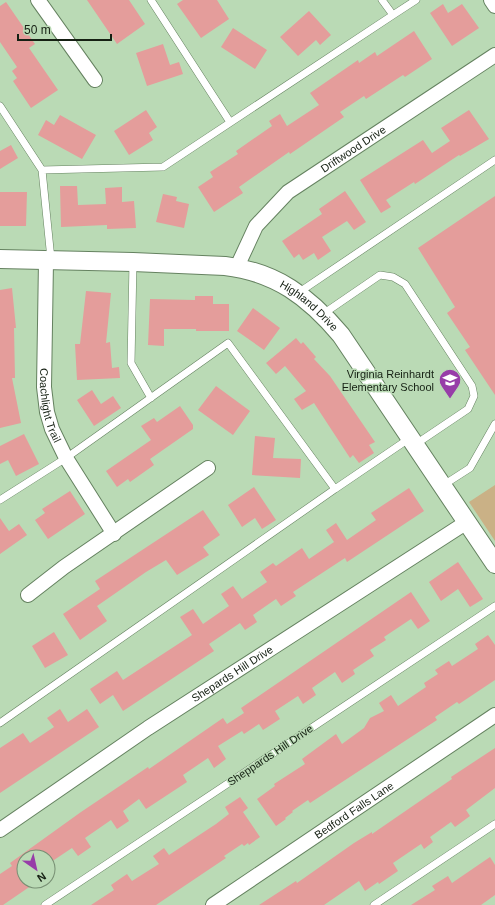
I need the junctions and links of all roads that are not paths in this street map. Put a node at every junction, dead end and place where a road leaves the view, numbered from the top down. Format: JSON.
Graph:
{"nodes":[{"id":1,"x":38,"y":0,"type":"edge"},
{"id":2,"x":151,"y":0,"type":"edge"},
{"id":3,"x":382,"y":0,"type":"edge"},
{"id":4,"x":416,"y":0,"type":"edge"},
{"id":5,"x":491,"y":0,"type":"edge"},
{"id":6,"x":495,"y":6,"type":"edge"},
{"id":7,"x":393,"y":15,"type":"junction"},
{"id":8,"x":495,"y":55,"type":"edge"},
{"id":9,"x":95,"y":80,"type":"dead end"},
{"id":10,"x":0,"y":106,"type":"edge"},
{"id":11,"x":230,"y":122,"type":"junction"},
{"id":12,"x":495,"y":160,"type":"edge"},
{"id":13,"x":42,"y":170,"type":"junction"},
{"id":14,"x":0,"y":259,"type":"edge"},
{"id":15,"x":48,"y":261,"type":"junction"},
{"id":16,"x":132,"y":262,"type":"junction"},
{"id":17,"x":237,"y":267,"type":"junction"},
{"id":18,"x":298,"y":293,"type":"junction"},
{"id":19,"x":323,"y":314,"type":"junction"},
{"id":20,"x":151,"y":398,"type":"junction"},
{"id":21,"x":495,"y":424,"type":"edge"},
{"id":22,"x":412,"y":442,"type":"junction"},
{"id":23,"x":66,"y":458,"type":"junction"},
{"id":24,"x":208,"y":468,"type":"dead end"},
{"id":25,"x":442,"y":486,"type":"junction"},
{"id":26,"x":335,"y":488,"type":"junction"},
{"id":27,"x":0,"y":500,"type":"edge"},
{"id":28,"x":467,"y":522,"type":"junction"},
{"id":29,"x":114,"y":534,"type":"junction"},
{"id":30,"x":495,"y":564,"type":"edge"},
{"id":31,"x":28,"y":595,"type":"dead end"},
{"id":32,"x":495,"y":606,"type":"edge"},
{"id":33,"x":495,"y":715,"type":"edge"},
{"id":34,"x":0,"y":723,"type":"edge"},
{"id":35,"x":495,"y":824,"type":"edge"},
{"id":36,"x":0,"y":830,"type":"edge"},
{"id":37,"x":45,"y":905,"type":"edge"},
{"id":38,"x":213,"y":905,"type":"edge"},
{"id":39,"x":374,"y":905,"type":"edge"}],
"edges":[{"from":1,"to":9,"type":"street"},
{"from":2,"to":11,"type":"lane"},
{"from":3,"to":7,"type":"lane"},
{"from":4,"to":7,"type":"lane"},
{"from":5,"to":6,"type":"street"},
{"from":7,"to":11,"type":"lane"},
{"from":8,"to":17,"type":"street","name":"Driftwood Drive"},
{"from":10,"to":13,"type":"lane"},
{"from":11,"to":13,"type":"lane"},
{"from":12,"to":18,"type":"lane"},
{"from":13,"to":15,"type":"lane"},
{"from":14,"to":15,"type":"street","name":"Highland Drive"},
{"from":15,"to":16,"type":"street","name":"Highland Drive"},
{"from":15,"to":23,"type":"street","name":"Coachlight Trail"},
{"from":16,"to":17,"type":"street","name":"Highland Drive"},
{"from":16,"to":20,"type":"lane"},
{"from":17,"to":18,"type":"street","name":"Highland Drive"},
{"from":18,"to":19,"type":"street","name":"Highland Drive"},
{"from":19,"to":22,"type":"street","name":"Highland Drive"},
{"from":19,"to":22,"type":"lane"},
{"from":20,"to":23,"type":"lane"},
{"from":20,"to":26,"type":"lane"},
{"from":21,"to":25,"type":"lane"},
{"from":22,"to":25,"type":"street","name":"Highland Drive"},
{"from":22,"to":26,"type":"lane"},
{"from":23,"to":27,"type":"lane"},
{"from":23,"to":29,"type":"street","name":"Coachlight Trail"},
{"from":24,"to":29,"type":"street"},
{"from":25,"to":28,"type":"street","name":"Highland Drive"},
{"from":26,"to":34,"type":"lane"},
{"from":28,"to":30,"type":"street","name":"Highland Drive"},
{"from":28,"to":36,"type":"street","name":"Shepards Hill Drive"},
{"from":29,"to":31,"type":"street"},
{"from":32,"to":37,"type":"lane","name":"Sheppards Hill Drive"},
{"from":33,"to":38,"type":"street","name":"Bedford Falls Lane"},
{"from":35,"to":39,"type":"lane"}]}
